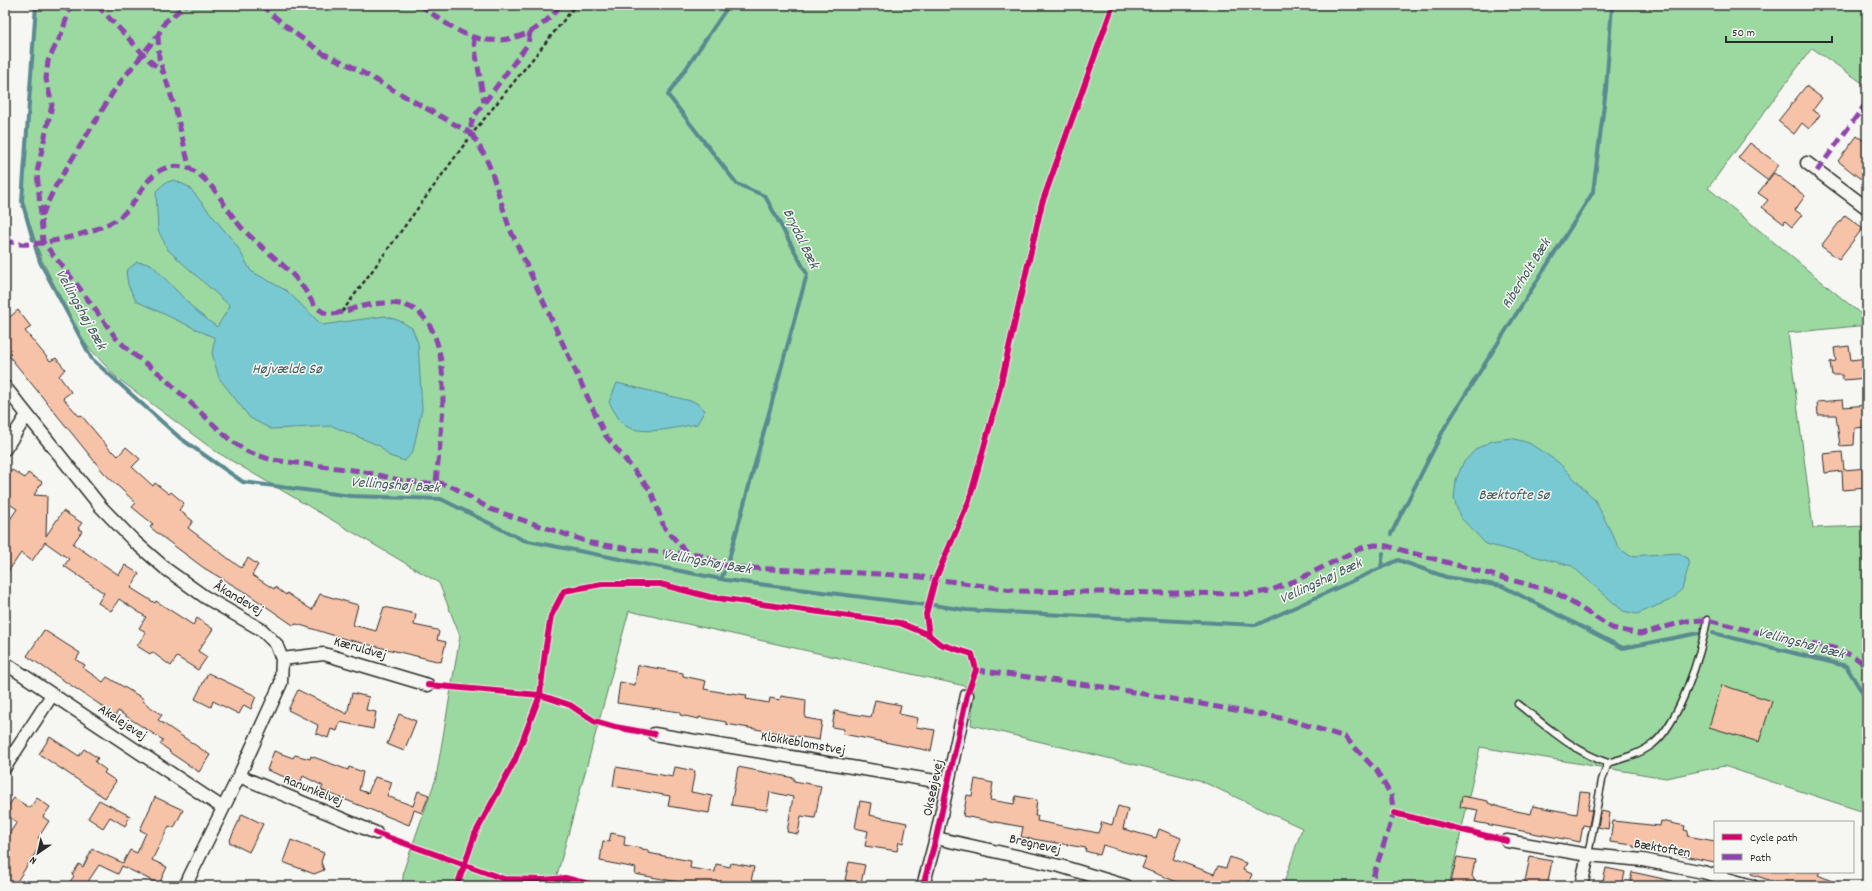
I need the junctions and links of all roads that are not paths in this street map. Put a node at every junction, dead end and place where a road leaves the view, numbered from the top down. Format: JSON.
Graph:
{"nodes":[{"id":1,"x":1807,"y":163,"type":"dead end"},
{"id":2,"x":1867,"y":208,"type":"edge"},
{"id":3,"x":5,"y":387,"type":"edge"},
{"id":4,"x":27,"y":415,"type":"junction"},
{"id":5,"x":5,"y":449,"type":"edge"},
{"id":6,"x":1707,"y":620,"type":"dead end"},
{"id":7,"x":282,"y":659,"type":"junction"},
{"id":8,"x":5,"y":663,"type":"edge"},
{"id":9,"x":428,"y":685,"type":"dead end"},
{"id":10,"x":52,"y":695,"type":"junction"},
{"id":11,"x":967,"y":695,"type":"dead end"},
{"id":12,"x":1518,"y":704,"type":"dead end"},
{"id":13,"x":654,"y":734,"type":"dead end"},
{"id":14,"x":1608,"y":763,"type":"junction"},
{"id":15,"x":5,"y":768,"type":"edge"},
{"id":16,"x":239,"y":776,"type":"junction"},
{"id":17,"x":946,"y":783,"type":"junction"},
{"id":18,"x":223,"y":808,"type":"junction"},
{"id":19,"x":376,"y":833,"type":"dead end"},
{"id":20,"x":936,"y":838,"type":"junction"},
{"id":21,"x":1506,"y":841,"type":"dead end"},
{"id":22,"x":1588,"y":855,"type":"junction"},
{"id":23,"x":185,"y":886,"type":"edge"},
{"id":24,"x":923,"y":886,"type":"edge"},
{"id":25,"x":1126,"y":886,"type":"edge"},
{"id":26,"x":1581,"y":886,"type":"edge"},
{"id":27,"x":1752,"y":886,"type":"edge"}],
"edges":[{"from":1,"to":2,"type":"street"},
{"from":3,"to":4,"type":"street","name":"Åkandevej"},
{"from":4,"to":5,"type":"street"},
{"from":4,"to":7,"type":"street","name":"Åkandevej"},
{"from":6,"to":14,"type":"lane"},
{"from":7,"to":9,"type":"street","name":"Kæruldvej"},
{"from":7,"to":16,"type":"street","name":"Åkandevej"},
{"from":8,"to":10,"type":"street","name":"Akelejevej"},
{"from":10,"to":15,"type":"street"},
{"from":10,"to":18,"type":"street","name":"Akelejevej"},
{"from":11,"to":17,"type":"street","name":"Okseøjevej"},
{"from":12,"to":14,"type":"lane"},
{"from":13,"to":17,"type":"street","name":"Klokkeblomstvej"},
{"from":14,"to":22,"type":"lane"},
{"from":16,"to":18,"type":"street","name":"Åkandevej"},
{"from":16,"to":19,"type":"street","name":"Ranunkelvej"},
{"from":17,"to":20,"type":"street","name":"Okseøjevej"},
{"from":18,"to":23,"type":"street","name":"Åkandevej"},
{"from":20,"to":24,"type":"street","name":"Okseøjevej"},
{"from":20,"to":25,"type":"street","name":"Bregnevej"},
{"from":21,"to":22,"type":"street","name":"Bæktoften"},
{"from":22,"to":26,"type":"street"},
{"from":22,"to":27,"type":"street","name":"Bæktoften"}]}
